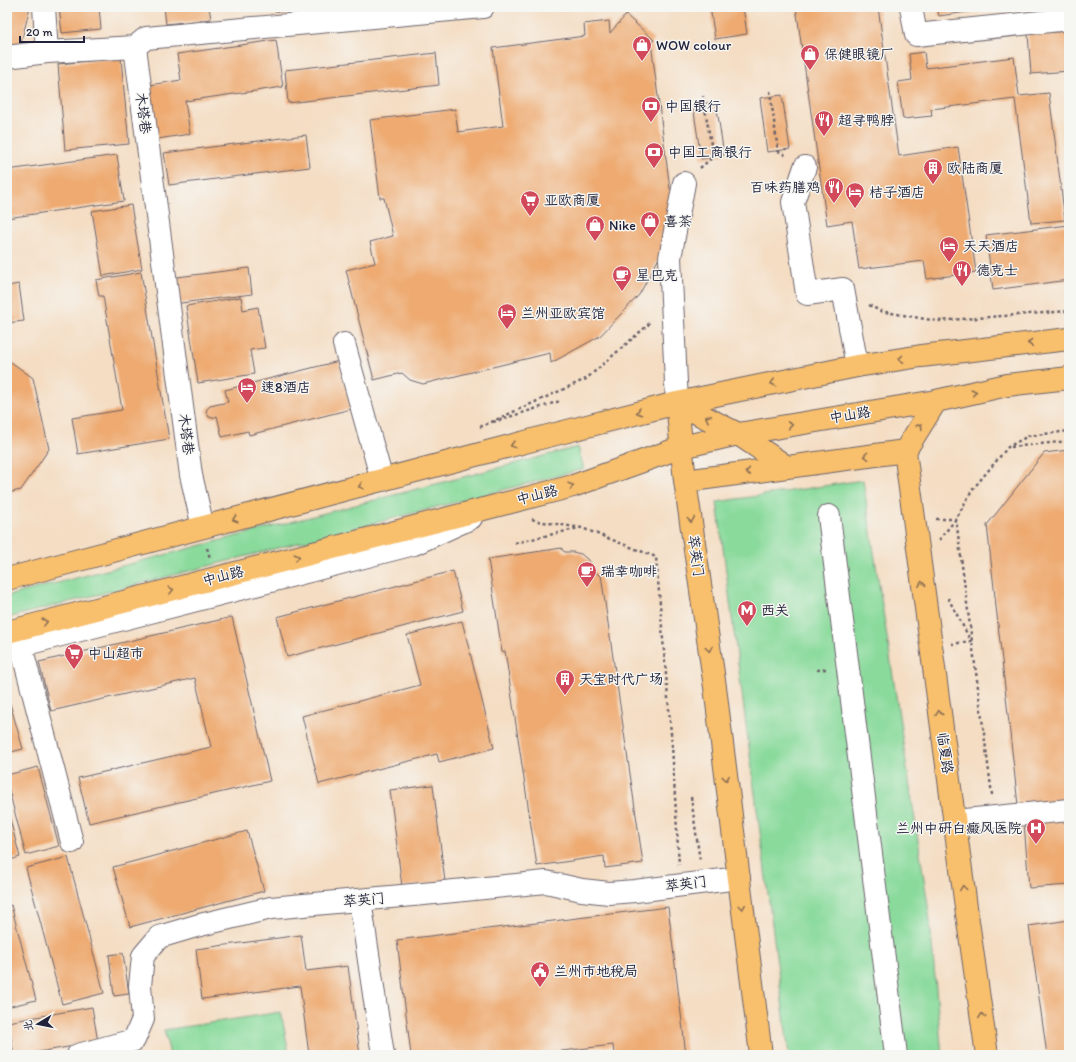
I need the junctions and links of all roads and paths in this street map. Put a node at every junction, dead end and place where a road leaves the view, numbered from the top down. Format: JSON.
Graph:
{"nodes":[{"id":1,"x":44,"y":7,"type":"edge"},
{"id":2,"x":483,"y":7,"type":"edge"},
{"id":3,"x":911,"y":7,"type":"edge"},
{"id":4,"x":1069,"y":19,"type":"edge"},
{"id":5,"x":135,"y":47,"type":"junction"},
{"id":6,"x":47,"y":52,"type":"junction"},
{"id":7,"x":7,"y":57,"type":"edge"},
{"id":8,"x":770,"y":91,"type":"dead end"},
{"id":9,"x":703,"y":96,"type":"dead end"},
{"id":10,"x":778,"y":151,"type":"dead end"},
{"id":11,"x":712,"y":157,"type":"dead end"},
{"id":12,"x":806,"y":167,"type":"dead end"},
{"id":13,"x":684,"y":183,"type":"dead end"},
{"id":14,"x":843,"y":289,"type":"junction"},
{"id":15,"x":1069,"y":311,"type":"edge"},
{"id":16,"x":652,"y":319,"type":"dead end"},
{"id":17,"x":1069,"y":339,"type":"edge"},
{"id":18,"x":344,"y":344,"type":"dead end"},
{"id":19,"x":857,"y":366,"type":"junction"},
{"id":20,"x":1069,"y":378,"type":"edge"},
{"id":21,"x":560,"y":400,"type":"dead end"},
{"id":22,"x":936,"y":401,"type":"junction"},
{"id":23,"x":677,"y":403,"type":"junction"},
{"id":24,"x":1069,"y":431,"type":"edge"},
{"id":25,"x":738,"y":434,"type":"junction"},
{"id":26,"x":1069,"y":441,"type":"edge"},
{"id":27,"x":1008,"y":447,"type":"junction"},
{"id":28,"x":682,"y":448,"type":"junction"},
{"id":29,"x":905,"y":451,"type":"junction"},
{"id":30,"x":787,"y":467,"type":"junction"},
{"id":31,"x":382,"y":480,"type":"junction"},
{"id":32,"x":685,"y":481,"type":"junction"},
{"id":33,"x":500,"y":505,"type":"junction"},
{"id":34,"x":829,"y":516,"type":"dead end"},
{"id":35,"x":531,"y":518,"type":"dead end"},
{"id":36,"x":956,"y":519,"type":"junction"},
{"id":37,"x":203,"y":527,"type":"junction"},
{"id":38,"x":582,"y":528,"type":"junction"},
{"id":39,"x":938,"y":541,"type":"dead end"},
{"id":40,"x":515,"y":543,"type":"dead end"},
{"id":41,"x":7,"y":578,"type":"edge"},
{"id":42,"x":214,"y":578,"type":"junction"},
{"id":43,"x":13,"y":639,"type":"edge"},
{"id":44,"x":691,"y":797,"type":"dead end"},
{"id":45,"x":1069,"y":810,"type":"edge"},
{"id":46,"x":995,"y":818,"type":"junction"},
{"id":47,"x":954,"y":821,"type":"junction"},
{"id":48,"x":72,"y":842,"type":"dead end"},
{"id":49,"x":700,"y":863,"type":"dead end"},
{"id":50,"x":739,"y":878,"type":"junction"},
{"id":51,"x":680,"y":885,"type":"junction"},
{"id":52,"x":360,"y":900,"type":"junction"},
{"id":53,"x":78,"y":1055,"type":"edge"},
{"id":54,"x":383,"y":1055,"type":"edge"},
{"id":55,"x":760,"y":1055,"type":"edge"},
{"id":56,"x":896,"y":1055,"type":"edge"},
{"id":57,"x":988,"y":1055,"type":"edge"}],
"edges":[{"from":1,"to":6,"type":"street"},
{"from":2,"to":5,"type":"street"},
{"from":3,"to":4,"type":"street"},
{"from":5,"to":6,"type":"street"},
{"from":5,"to":37,"type":"street","name":"木塔巷"},
{"from":6,"to":7,"type":"street"},
{"from":8,"to":10,"type":"path"},
{"from":9,"to":11,"type":"path"},
{"from":12,"to":14,"type":"street"},
{"from":13,"to":23,"type":"street"},
{"from":14,"to":15,"type":"path"},
{"from":14,"to":19,"type":"street"},
{"from":16,"to":21,"type":"path"},
{"from":17,"to":19,"type":"main road","one_way":true},
{"from":18,"to":31,"type":"street"},
{"from":19,"to":23,"type":"main road","one_way":true},
{"from":22,"to":20,"type":"main road","name":"中山路","one_way":true},
{"from":25,"to":22,"type":"main road","name":"中山路","one_way":true},
{"from":29,"to":22,"type":"main road","one_way":true},
{"from":25,"to":23,"type":"main road","one_way":true},
{"from":23,"to":28,"type":"main road","name":"萃英门"},
{"from":23,"to":31,"type":"main road","one_way":true},
{"from":24,"to":27,"type":"path"},
{"from":25,"to":28,"type":"main road","name":"中山路"},
{"from":25,"to":30,"type":"main road"},
{"from":26,"to":27,"type":"path"},
{"from":27,"to":36,"type":"path"},
{"from":28,"to":32,"type":"main road","name":"萃英门"},
{"from":33,"to":28,"type":"main road","name":"中山路","one_way":true},
{"from":29,"to":30,"type":"main road","one_way":true},
{"from":47,"to":29,"type":"main road","name":"临夏路","one_way":true},
{"from":30,"to":32,"type":"main road","one_way":true},
{"from":31,"to":37,"type":"main road","one_way":true},
{"from":32,"to":50,"type":"main road","name":"萃英门","one_way":true},
{"from":42,"to":33,"type":"main road","name":"中山路","one_way":true},
{"from":33,"to":43,"type":"street"},
{"from":34,"to":56,"type":"street"},
{"from":35,"to":38,"type":"path"},
{"from":36,"to":39,"type":"path"},
{"from":36,"to":46,"type":"path"},
{"from":37,"to":41,"type":"main road"},
{"from":37,"to":42,"type":"path"},
{"from":38,"to":40,"type":"path"},
{"from":38,"to":51,"type":"path"},
{"from":43,"to":42,"type":"main road","name":"中山路","one_way":true},
{"from":43,"to":48,"type":"street"},
{"from":44,"to":49,"type":"path"},
{"from":45,"to":46,"type":"street"},
{"from":46,"to":47,"type":"street"},
{"from":57,"to":47,"type":"main road","name":"临夏路","one_way":true},
{"from":50,"to":51,"type":"street","name":"萃英门"},
{"from":50,"to":55,"type":"main road","name":"萃英门","one_way":true},
{"from":51,"to":52,"type":"street","name":"萃英门"},
{"from":52,"to":53,"type":"street","name":"萃英门"},
{"from":52,"to":54,"type":"street"}]}
